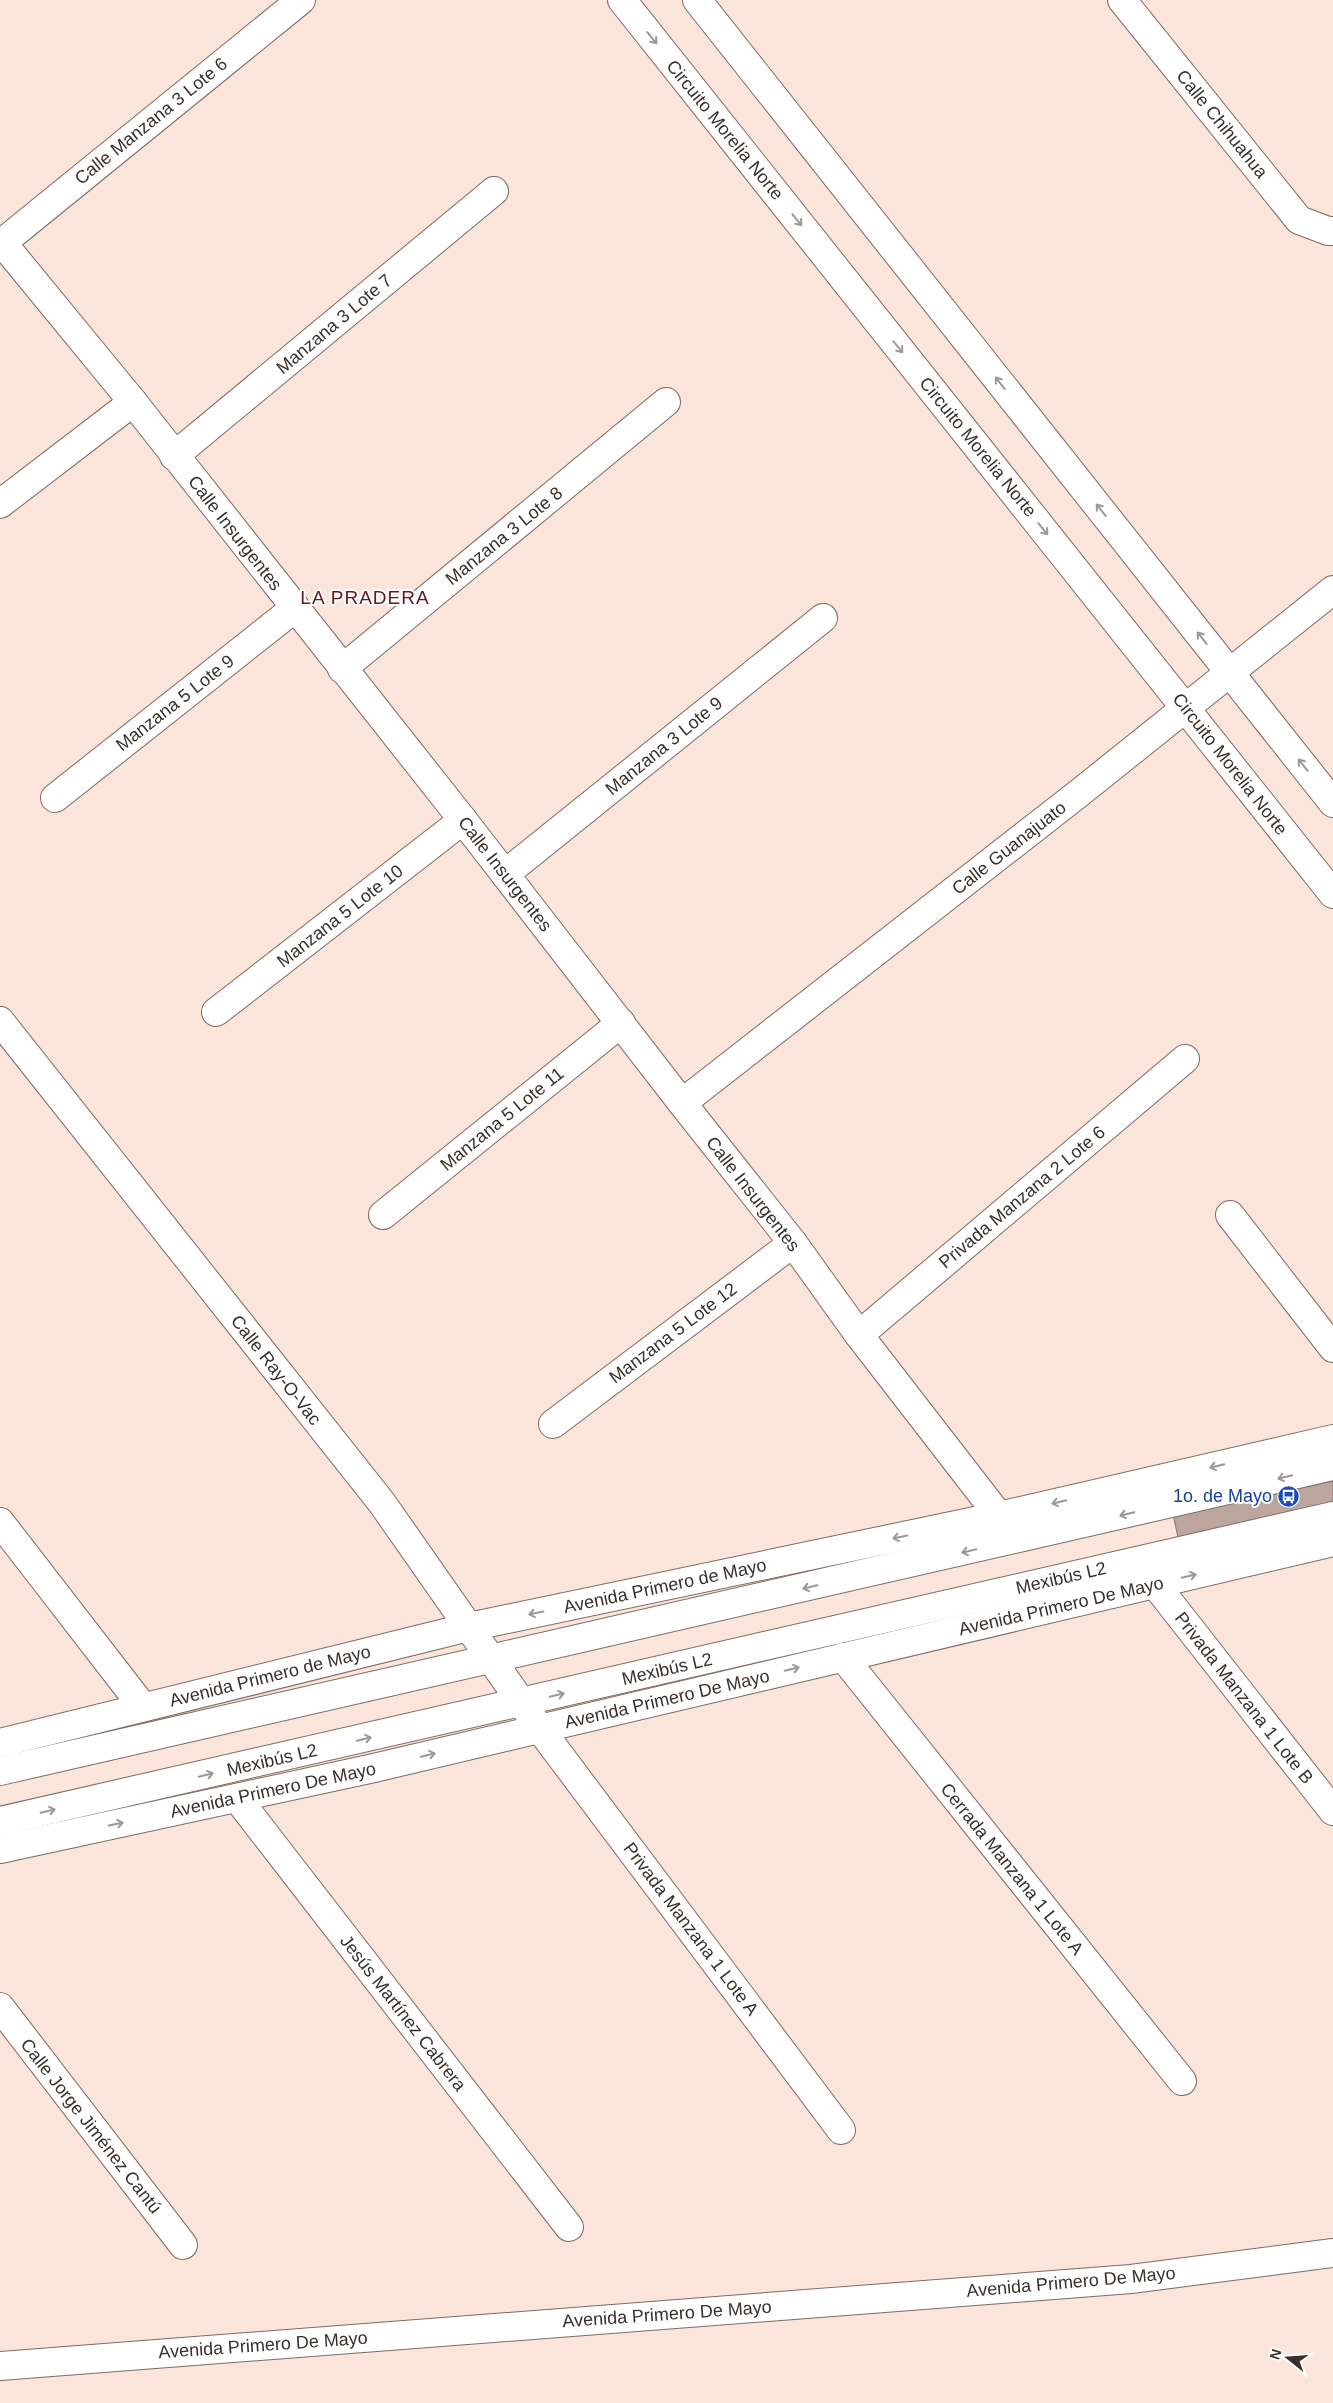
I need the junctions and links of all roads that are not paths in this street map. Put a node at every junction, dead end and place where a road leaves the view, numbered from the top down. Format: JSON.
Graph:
{"nodes":[{"id":1,"x":301,"y":0,"type":"edge"},
{"id":2,"x":622,"y":0,"type":"edge"},
{"id":3,"x":697,"y":0,"type":"edge"},
{"id":4,"x":1122,"y":0,"type":"edge"},
{"id":5,"x":494,"y":191,"type":"dead end"},
{"id":6,"x":1333,"y":231,"type":"edge"},
{"id":7,"x":1,"y":242,"type":"edge"},
{"id":8,"x":133,"y":402,"type":"junction"},
{"id":9,"x":666,"y":402,"type":"dead end"},
{"id":10,"x":174,"y":456,"type":"junction"},
{"id":11,"x":0,"y":504,"type":"edge"},
{"id":12,"x":1333,"y":590,"type":"edge"},
{"id":13,"x":295,"y":608,"type":"junction"},
{"id":14,"x":822,"y":618,"type":"dead end"},
{"id":15,"x":342,"y":669,"type":"junction"},
{"id":16,"x":1230,"y":674,"type":"junction"},
{"id":17,"x":1186,"y":708,"type":"junction"},
{"id":18,"x":55,"y":798,"type":"dead end"},
{"id":19,"x":1333,"y":803,"type":"edge"},
{"id":20,"x":464,"y":820,"type":"junction"},
{"id":21,"x":505,"y":874,"type":"junction"},
{"id":22,"x":1333,"y":894,"type":"edge"},
{"id":23,"x":216,"y":1012,"type":"dead end"},
{"id":24,"x":0,"y":1021,"type":"edge"},
{"id":25,"x":621,"y":1023,"type":"junction"},
{"id":26,"x":1185,"y":1059,"type":"dead end"},
{"id":27,"x":682,"y":1103,"type":"junction"},
{"id":28,"x":383,"y":1215,"type":"dead end"},
{"id":29,"x":1230,"y":1215,"type":"dead end"},
{"id":30,"x":792,"y":1243,"type":"junction"},
{"id":31,"x":859,"y":1335,"type":"junction"},
{"id":32,"x":1333,"y":1348,"type":"edge"},
{"id":33,"x":553,"y":1424,"type":"dead end"},
{"id":34,"x":1333,"y":1439,"type":"edge"},
{"id":35,"x":1333,"y":1466,"type":"edge"},
{"id":36,"x":999,"y":1516,"type":"junction"},
{"id":37,"x":1333,"y":1516,"type":"edge"},
{"id":38,"x":0,"y":1522,"type":"edge"},
{"id":39,"x":1333,"y":1542,"type":"edge"},
{"id":40,"x":1155,"y":1584,"type":"junction"},
{"id":41,"x":469,"y":1628,"type":"junction"},
{"id":42,"x":843,"y":1657,"type":"junction"},
{"id":43,"x":492,"y":1660,"type":"junction"},
{"id":44,"x":522,"y":1703,"type":"junction"},
{"id":45,"x":143,"y":1707,"type":"junction"},
{"id":46,"x":540,"y":1728,"type":"junction"},
{"id":47,"x":0,"y":1743,"type":"edge"},
{"id":48,"x":0,"y":1771,"type":"edge"},
{"id":49,"x":236,"y":1798,"type":"junction"},
{"id":50,"x":1333,"y":1811,"type":"edge"},
{"id":51,"x":0,"y":1821,"type":"edge"},
{"id":52,"x":0,"y":1849,"type":"edge"},
{"id":53,"x":0,"y":2007,"type":"edge"},
{"id":54,"x":1182,"y":2081,"type":"dead end"},
{"id":55,"x":841,"y":2130,"type":"dead end"},
{"id":56,"x":569,"y":2228,"type":"dead end"},
{"id":57,"x":183,"y":2245,"type":"dead end"},
{"id":58,"x":1333,"y":2253,"type":"edge"},
{"id":59,"x":0,"y":2366,"type":"edge"}],
"edges":[{"from":1,"to":7,"type":"main road","name":"Calle Manzana 3 Lote 6"},
{"from":2,"to":17,"type":"main road","name":"Circuito Morelia Norte","one_way":true},
{"from":16,"to":3,"type":"main road","one_way":true},
{"from":4,"to":6,"type":"main road","name":"Calle Chihuahua"},
{"from":5,"to":10,"type":"main road","name":"Manzana 3 Lote 7"},
{"from":7,"to":8,"type":"main road","name":"Calle Insurgentes"},
{"from":8,"to":10,"type":"main road","name":"Calle Insurgentes"},
{"from":8,"to":11,"type":"main road"},
{"from":9,"to":15,"type":"main road","name":"Manzana 3 Lote 8"},
{"from":10,"to":13,"type":"main road","name":"Calle Insurgentes"},
{"from":12,"to":16,"type":"main road","name":"Calle Guanajuato"},
{"from":13,"to":15,"type":"main road","name":"Calle Insurgentes"},
{"from":13,"to":18,"type":"main road","name":"Manzana 5 Lote 9"},
{"from":14,"to":21,"type":"main road","name":"Manzana 3 Lote 9"},
{"from":15,"to":20,"type":"main road","name":"Calle Insurgentes"},
{"from":16,"to":17,"type":"main road","name":"Calle Guanajuato"},
{"from":19,"to":16,"type":"main road","one_way":true},
{"from":17,"to":22,"type":"main road","name":"Circuito Morelia Norte"},
{"from":17,"to":27,"type":"main road","name":"Calle Guanajuato"},
{"from":20,"to":21,"type":"main road","name":"Calle Insurgentes"},
{"from":20,"to":23,"type":"main road","name":"Manzana 5 Lote 10"},
{"from":21,"to":25,"type":"main road","name":"Calle Insurgentes"},
{"from":24,"to":41,"type":"main road","name":"Calle Ray-O-Vac"},
{"from":25,"to":27,"type":"main road","name":"Calle Insurgentes"},
{"from":25,"to":28,"type":"main road","name":"Manzana 5 Lote 11"},
{"from":26,"to":31,"type":"main road","name":"Privada Manzana 2 Lote 6"},
{"from":27,"to":30,"type":"main road","name":"Calle Insurgentes"},
{"from":29,"to":32,"type":"main road"},
{"from":30,"to":31,"type":"main road","name":"Calle Insurgentes"},
{"from":30,"to":33,"type":"main road","name":"Manzana 5 Lote 12"},
{"from":31,"to":36,"type":"main road","name":"Calle Insurgentes"},
{"from":34,"to":36,"type":"main road","name":"Avenida Primero de Mayo","one_way":true},
{"from":35,"to":43,"type":"main road","one_way":true},
{"from":36,"to":41,"type":"main road","name":"Avenida Primero de Mayo","one_way":true},
{"from":44,"to":37,"type":"main road","name":"Mexibús L2","one_way":true},
{"from":38,"to":45,"type":"main road"},
{"from":40,"to":39,"type":"main road","name":"Avenida Primero De Mayo","one_way":true},
{"from":40,"to":42,"type":"main road","name":"Avenida Primero De Mayo"},
{"from":40,"to":50,"type":"main road","name":"Privada Manzana 1 Lote B"},
{"from":41,"to":43,"type":"main road","name":"Calle Ray-O-Vac"},
{"from":41,"to":45,"type":"main road","name":"Avenida Primero de Mayo"},
{"from":46,"to":42,"type":"main road","name":"Avenida Primero De Mayo","one_way":true},
{"from":42,"to":54,"type":"main road","name":"Cerrada Manzana 1 Lote A"},
{"from":43,"to":44,"type":"main road","name":"Calle Ray-O-Vac"},
{"from":43,"to":48,"type":"main road"},
{"from":44,"to":46,"type":"main road","name":"Calle Ray-O-Vac"},
{"from":51,"to":44,"type":"main road","name":"Mexibús L2","one_way":true},
{"from":45,"to":47,"type":"main road","name":"Avenida Primero de Mayo"},
{"from":49,"to":46,"type":"main road","name":"Avenida Primero De Mayo","one_way":true},
{"from":46,"to":55,"type":"main road","name":"Privada Manzana 1 Lote A"},
{"from":52,"to":49,"type":"main road","name":"Avenida Primero De Mayo","one_way":true},
{"from":49,"to":56,"type":"main road","name":"Jesús Martínez Cabrera"},
{"from":53,"to":57,"type":"main road","name":"Calle Jorge Jiménez Cantú"},
{"from":58,"to":59,"type":"main road","name":"Avenida Primero De Mayo"}]}
